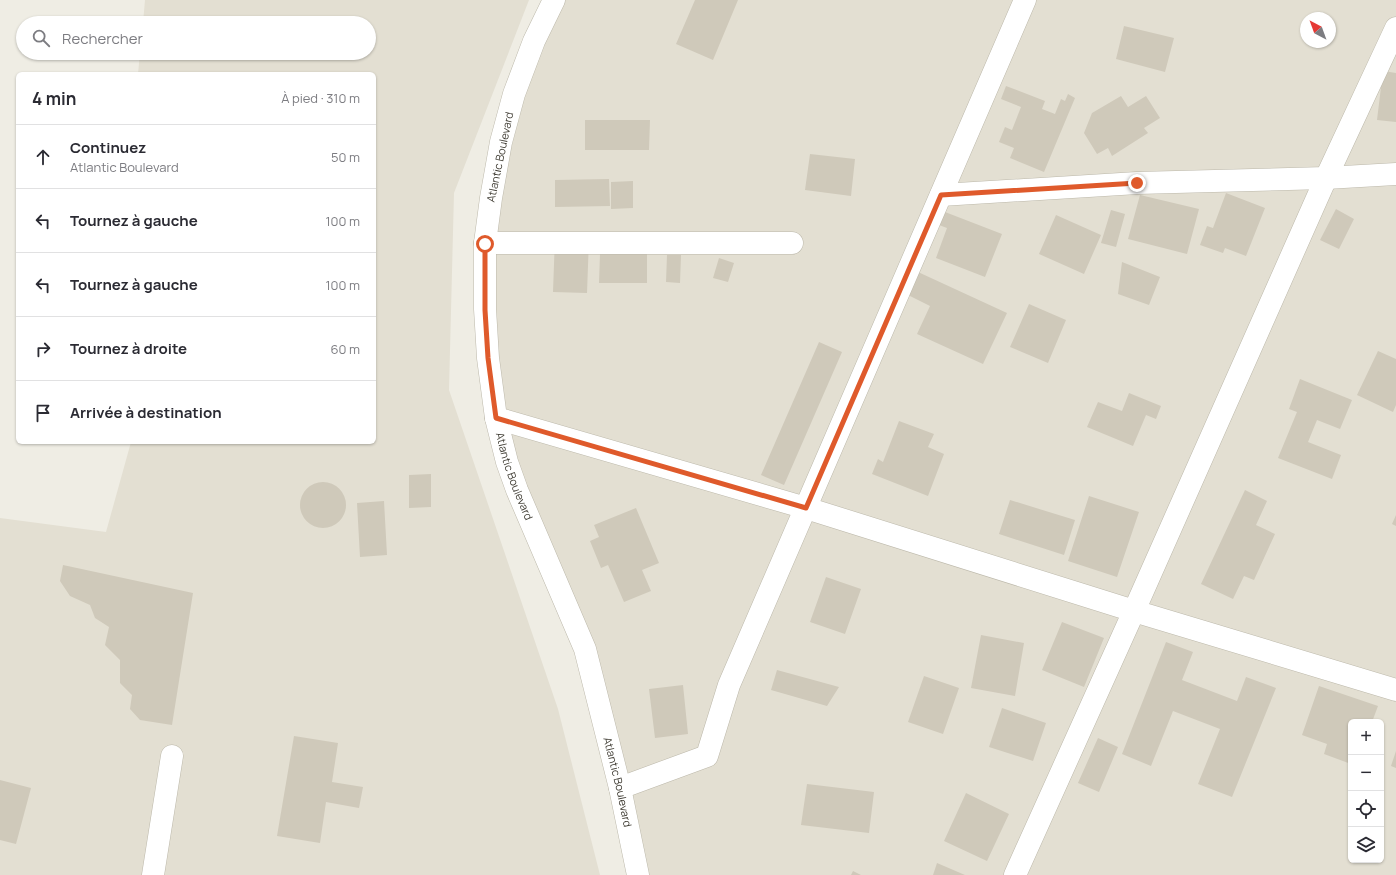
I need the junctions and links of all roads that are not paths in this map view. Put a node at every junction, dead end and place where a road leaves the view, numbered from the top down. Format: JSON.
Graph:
{"nodes":[{"id":1,"x":554,"y":0,"type":"edge"},
{"id":2,"x":1025,"y":0,"type":"edge"},
{"id":3,"x":1396,"y":28,"type":"edge"},
{"id":4,"x":1396,"y":174,"type":"edge"},
{"id":5,"x":1326,"y":178,"type":"junction"},
{"id":6,"x":941,"y":195,"type":"junction"},
{"id":7,"x":792,"y":243,"type":"dead end"},
{"id":8,"x":485,"y":244,"type":"junction"},
{"id":9,"x":496,"y":418,"type":"junction"},
{"id":10,"x":806,"y":508,"type":"junction"},
{"id":11,"x":1134,"y":611,"type":"junction"},
{"id":12,"x":1396,"y":690,"type":"edge"},
{"id":13,"x":172,"y":756,"type":"dead end"},
{"id":14,"x":620,"y":788,"type":"junction"},
{"id":15,"x":153,"y":875,"type":"edge"},
{"id":16,"x":638,"y":875,"type":"edge"},
{"id":17,"x":1015,"y":875,"type":"edge"}],
"edges":[{"from":1,"to":8,"type":"street","name":"Atlantic Boulevard"},
{"from":2,"to":6,"type":"street"},
{"from":3,"to":5,"type":"street"},
{"from":4,"to":5,"type":"street"},
{"from":5,"to":6,"type":"street"},
{"from":5,"to":11,"type":"street"},
{"from":6,"to":10,"type":"street"},
{"from":7,"to":8,"type":"street"},
{"from":8,"to":9,"type":"street","name":"Atlantic Boulevard"},
{"from":9,"to":10,"type":"street"},
{"from":9,"to":14,"type":"street","name":"Atlantic Boulevard"},
{"from":10,"to":11,"type":"street"},
{"from":10,"to":14,"type":"street"},
{"from":11,"to":12,"type":"street"},
{"from":11,"to":17,"type":"street"},
{"from":13,"to":15,"type":"street"},
{"from":14,"to":16,"type":"street","name":"Atlantic Boulevard"}]}
